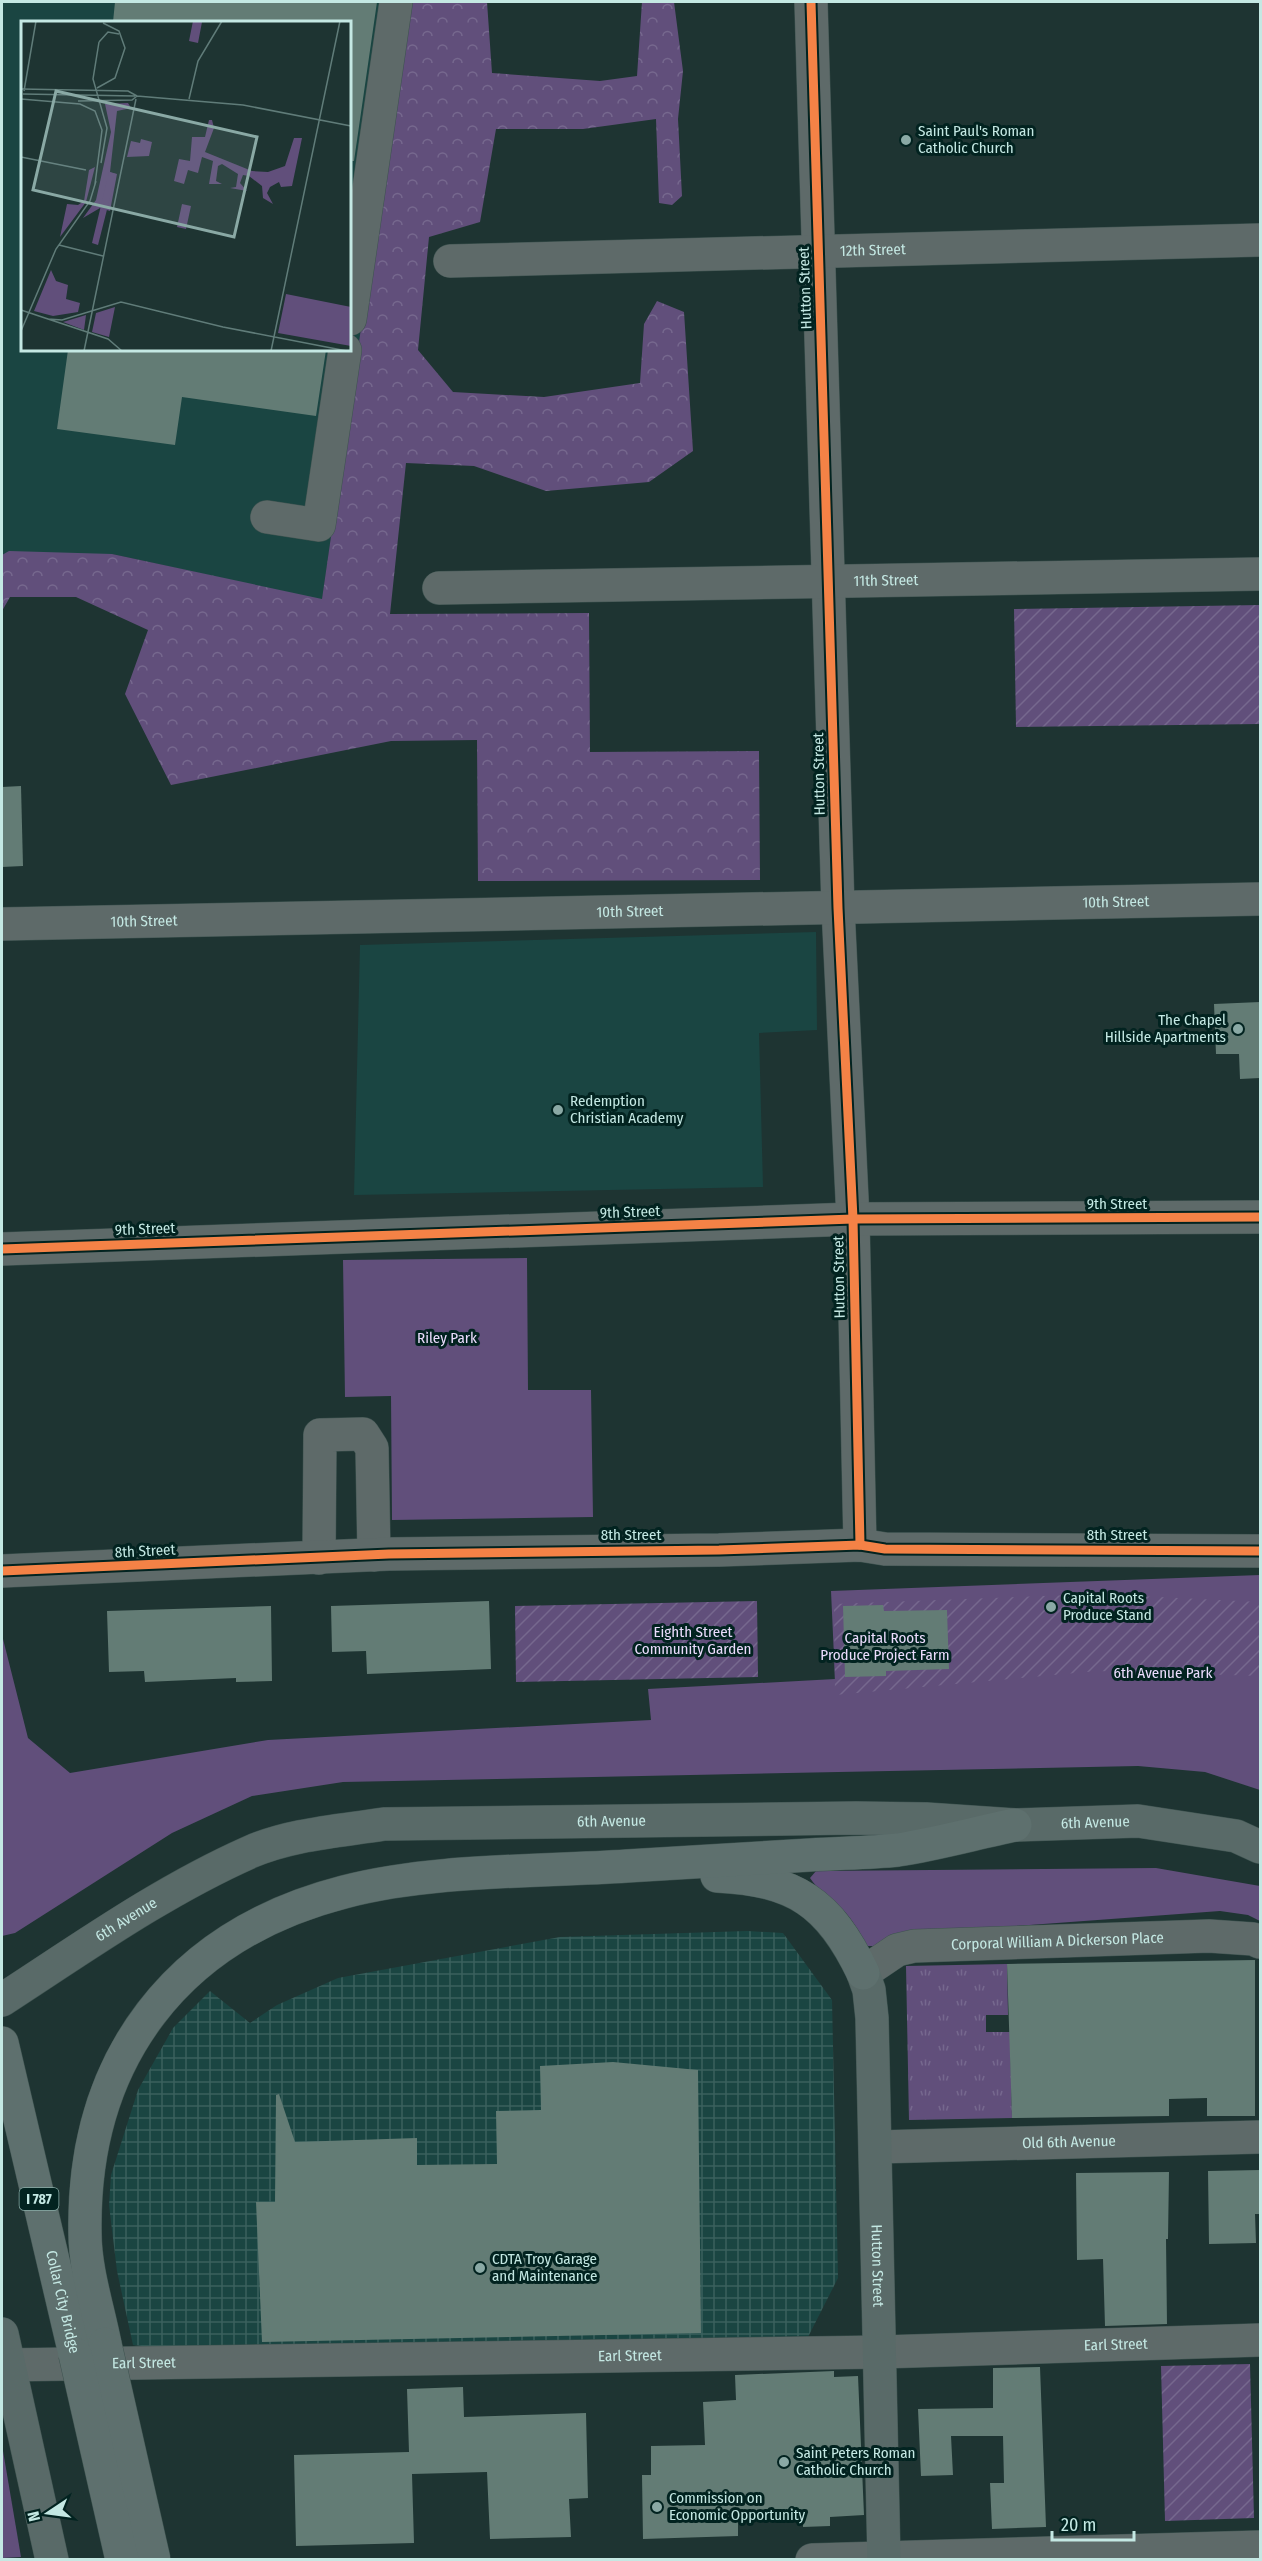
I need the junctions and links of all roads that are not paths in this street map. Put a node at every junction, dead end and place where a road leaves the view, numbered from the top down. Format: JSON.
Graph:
{"nodes":[{"id":1,"x":396,"y":2,"type":"edge"},
{"id":2,"x":811,"y":2,"type":"edge"},
{"id":3,"x":1260,"y":240,"type":"edge"},
{"id":4,"x":818,"y":251,"type":"junction"},
{"id":5,"x":450,"y":261,"type":"dead end"},
{"id":6,"x":351,"y":312,"type":"edge"},
{"id":7,"x":345,"y":351,"type":"edge"},
{"id":8,"x":267,"y":517,"type":"dead end"},
{"id":9,"x":1260,"y":574,"type":"edge"},
{"id":10,"x":830,"y":581,"type":"junction"},
{"id":11,"x":439,"y":588,"type":"dead end"},
{"id":12,"x":1260,"y":899,"type":"edge"},
{"id":13,"x":838,"y":908,"type":"junction"},
{"id":14,"x":2,"y":924,"type":"edge"},
{"id":15,"x":1260,"y":1217,"type":"edge"},
{"id":16,"x":853,"y":1219,"type":"junction"},
{"id":17,"x":2,"y":1249,"type":"edge"},
{"id":18,"x":860,"y":1545,"type":"junction"},
{"id":19,"x":1260,"y":1551,"type":"edge"},
{"id":20,"x":374,"y":1555,"type":"junction"},
{"id":21,"x":319,"y":1558,"type":"junction"},
{"id":22,"x":2,"y":1571,"type":"edge"},
{"id":23,"x":1015,"y":1826,"type":"junction"},
{"id":24,"x":1260,"y":1847,"type":"edge"},
{"id":25,"x":577,"y":1869,"type":"junction"},
{"id":26,"x":1260,"y":1942,"type":"edge"},
{"id":27,"x":863,"y":1973,"type":"junction"},
{"id":28,"x":2,"y":2000,"type":"edge"},
{"id":29,"x":2,"y":2043,"type":"edge"},
{"id":30,"x":1260,"y":2137,"type":"edge"},
{"id":31,"x":877,"y":2147,"type":"junction"},
{"id":32,"x":1260,"y":2340,"type":"edge"},
{"id":33,"x":881,"y":2352,"type":"junction"},
{"id":34,"x":4,"y":2355,"type":"edge"},
{"id":35,"x":1260,"y":2547,"type":"edge"},
{"id":36,"x":884,"y":2558,"type":"edge"},
{"id":37,"x":52,"y":2559,"type":"edge"},
{"id":38,"x":122,"y":2559,"type":"edge"},
{"id":39,"x":154,"y":2559,"type":"edge"},
{"id":40,"x":812,"y":2559,"type":"edge"}],
"edges":[{"from":1,"to":6,"type":"street"},
{"from":2,"to":4,"type":"street","name":"Hutton Street"},
{"from":3,"to":4,"type":"street","name":"12th Street"},
{"from":4,"to":5,"type":"street","name":"12th Street"},
{"from":4,"to":10,"type":"street","name":"Hutton Street"},
{"from":7,"to":8,"type":"street"},
{"from":9,"to":10,"type":"street","name":"11th Street"},
{"from":10,"to":11,"type":"street","name":"11th Street"},
{"from":10,"to":13,"type":"street","name":"Hutton Street"},
{"from":12,"to":13,"type":"street","name":"10th Street"},
{"from":13,"to":14,"type":"street","name":"10th Street"},
{"from":13,"to":16,"type":"street","name":"Hutton Street"},
{"from":15,"to":16,"type":"street","name":"9th Street"},
{"from":16,"to":17,"type":"street","name":"9th Street"},
{"from":16,"to":18,"type":"street","name":"Hutton Street"},
{"from":18,"to":19,"type":"street","name":"8th Street"},
{"from":18,"to":20,"type":"street","name":"8th Street"},
{"from":20,"to":21,"type":"street","name":"8th Street"},
{"from":20,"to":21,"type":"street"},
{"from":21,"to":22,"type":"street","name":"8th Street"},
{"from":23,"to":24,"type":"main road","name":"6th Avenue"},
{"from":23,"to":25,"type":"highway"},
{"from":23,"to":28,"type":"main road","name":"6th Avenue"},
{"from":25,"to":27,"type":"highway"},
{"from":25,"to":39,"type":"highway","bridge":true},
{"from":26,"to":27,"type":"street","name":"Corporal William A Dickerson Place"},
{"from":27,"to":31,"type":"main road","name":"Hutton Street"},
{"from":29,"to":38,"type":"highway","name":"Collar City Bridge","number":"I 787","bridge":true},
{"from":30,"to":31,"type":"street","name":"Old 6th Avenue"},
{"from":31,"to":33,"type":"main road","name":"Hutton Street"},
{"from":32,"to":33,"type":"street","name":"Earl Street"},
{"from":33,"to":34,"type":"street","name":"Earl Street"},
{"from":33,"to":36,"type":"main road","name":"Hutton Street"},
{"from":34,"to":37,"type":"main road"},
{"from":35,"to":36,"type":"street"},
{"from":36,"to":40,"type":"street"}]}
